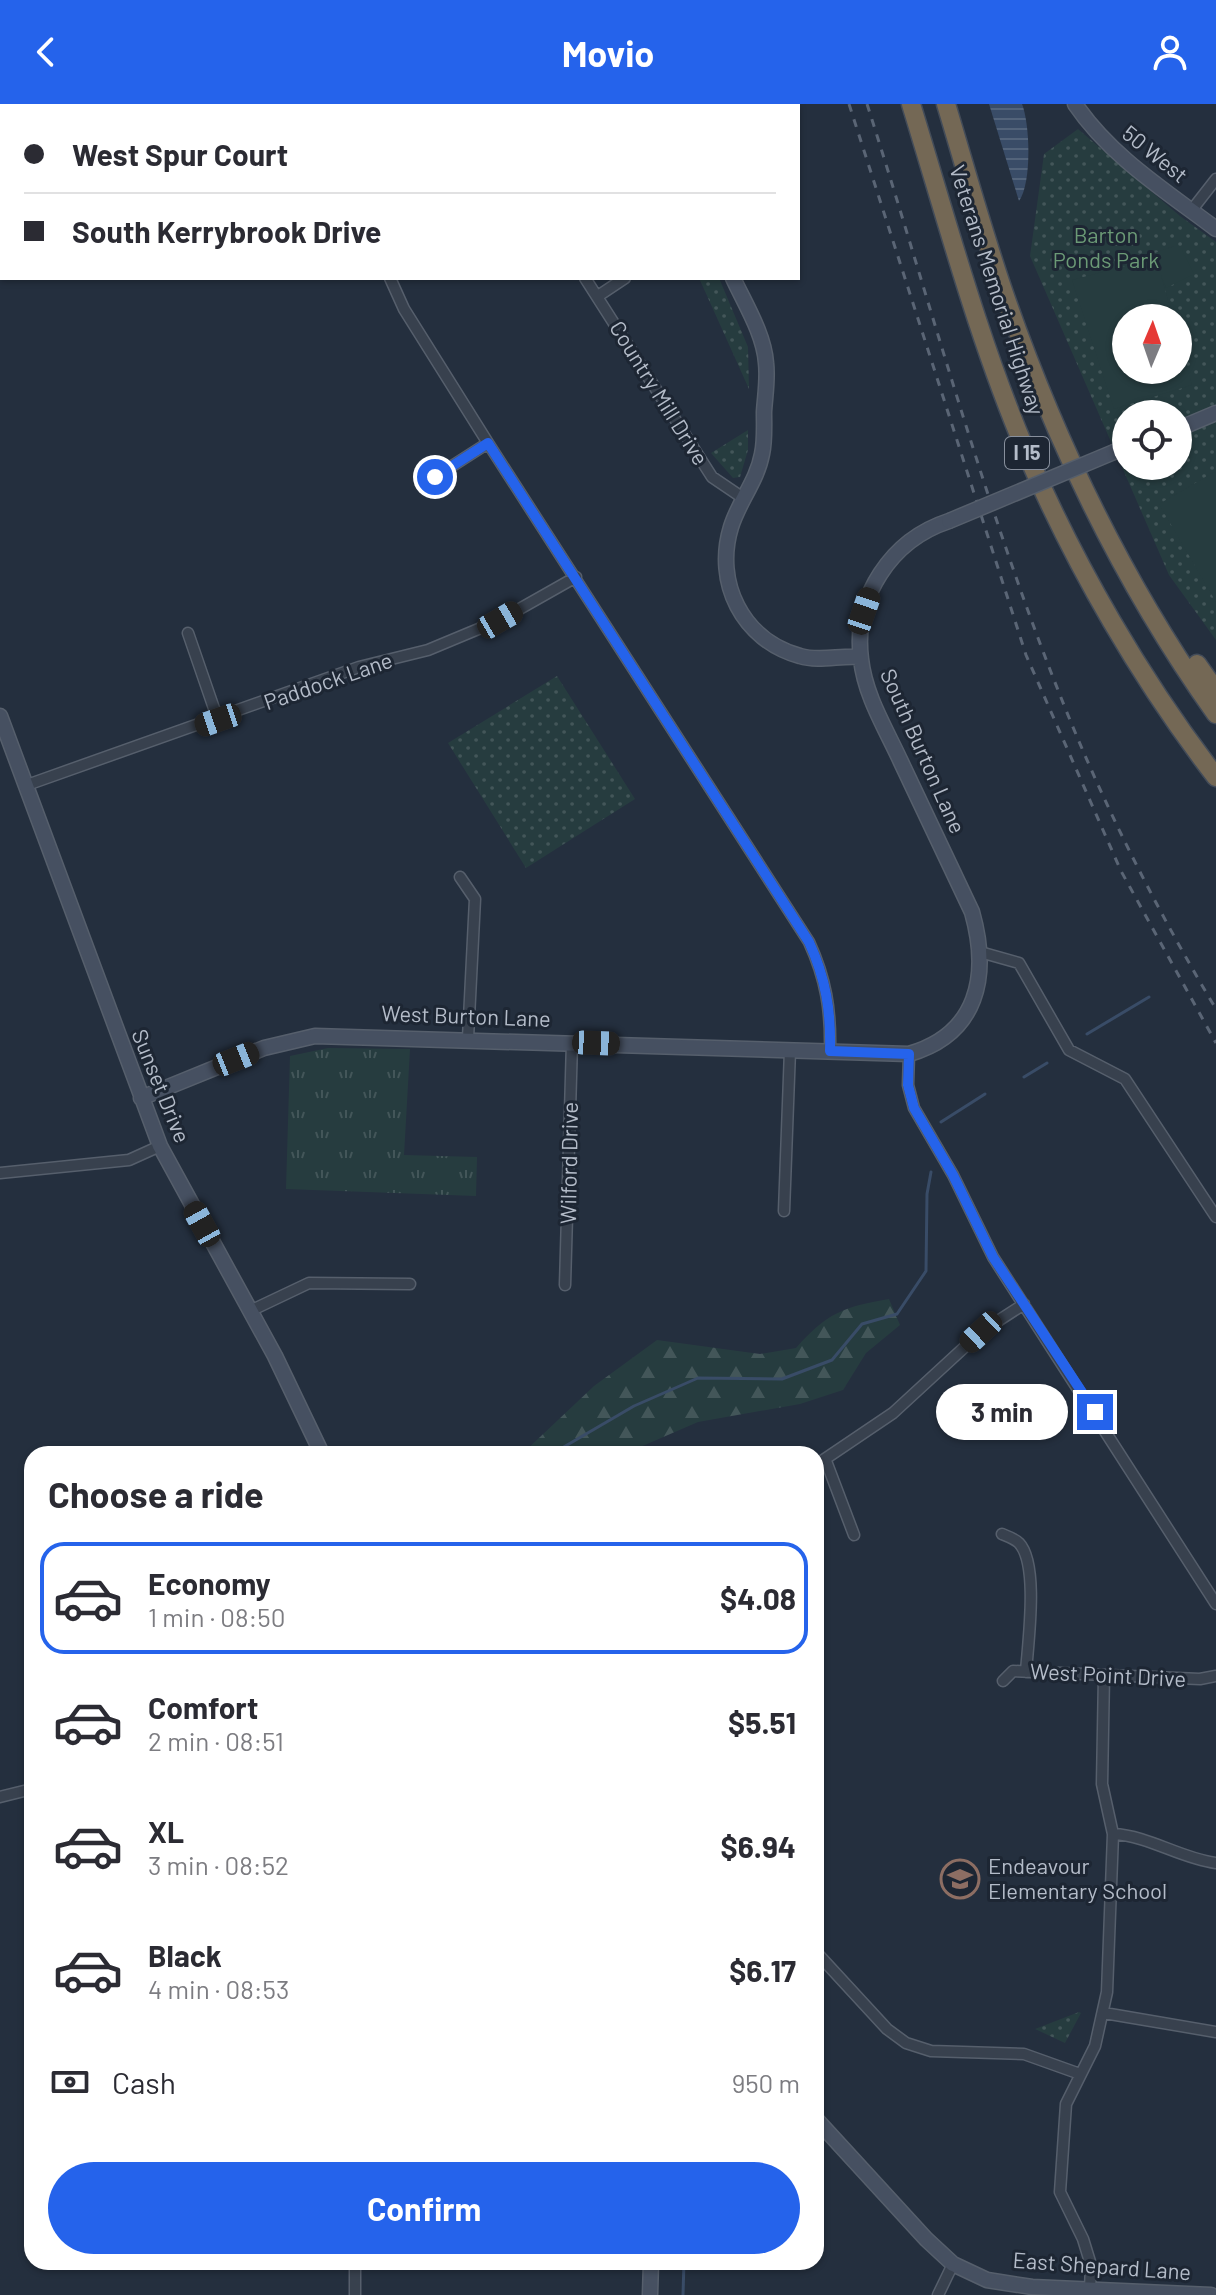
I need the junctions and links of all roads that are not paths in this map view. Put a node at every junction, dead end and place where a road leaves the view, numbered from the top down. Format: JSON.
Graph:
{"nodes":[{"id":1,"x":911,"y":104,"type":"edge"},
{"id":2,"x":946,"y":104,"type":"edge"},
{"id":3,"x":1075,"y":104,"type":"edge"},
{"id":4,"x":1216,"y":179,"type":"edge"},
{"id":5,"x":1191,"y":211,"type":"junction"},
{"id":6,"x":1216,"y":229,"type":"edge"},
{"id":7,"x":391,"y":280,"type":"edge"},
{"id":8,"x":586,"y":280,"type":"edge"},
{"id":9,"x":622,"y":280,"type":"edge"},
{"id":10,"x":734,"y":280,"type":"edge"},
{"id":11,"x":598,"y":296,"type":"junction"},
{"id":12,"x":1216,"y":413,"type":"edge"},
{"id":13,"x":1192,"y":423,"type":"edge"},
{"id":14,"x":488,"y":443,"type":"junction"},
{"id":15,"x":1112,"y":453,"type":"edge"},
{"id":16,"x":435,"y":477,"type":"dead end"},
{"id":17,"x":743,"y":498,"type":"junction"},
{"id":18,"x":1090,"y":500,"type":"junction"},
{"id":19,"x":576,"y":577,"type":"junction"},
{"id":20,"x":188,"y":633,"type":"dead end"},
{"id":21,"x":860,"y":657,"type":"junction"},
{"id":22,"x":1216,"y":691,"type":"edge"},
{"id":23,"x":1216,"y":714,"type":"edge"},
{"id":24,"x":0,"y":716,"type":"edge"},
{"id":25,"x":218,"y":720,"type":"junction"},
{"id":26,"x":1214,"y":775,"type":"edge"},
{"id":27,"x":27,"y":785,"type":"junction"},
{"id":28,"x":460,"y":877,"type":"dead end"},
{"id":29,"x":972,"y":912,"type":"joint"},
{"id":30,"x":980,"y":952,"type":"junction"},
{"id":31,"x":468,"y":1038,"type":"junction"},
{"id":32,"x":572,"y":1042,"type":"junction"},
{"id":33,"x":790,"y":1050,"type":"junction"},
{"id":34,"x":830,"y":1051,"type":"junction"},
{"id":35,"x":909,"y":1054,"type":"junction"},
{"id":36,"x":141,"y":1098,"type":"junction"},
{"id":37,"x":160,"y":1146,"type":"junction"},
{"id":38,"x":0,"y":1173,"type":"edge"},
{"id":39,"x":784,"y":1211,"type":"dead end"},
{"id":40,"x":1216,"y":1217,"type":"edge"},
{"id":41,"x":410,"y":1284,"type":"dead end"},
{"id":42,"x":565,"y":1285,"type":"dead end"},
{"id":43,"x":1024,"y":1304,"type":"junction"},
{"id":44,"x":250,"y":1311,"type":"junction"},
{"id":45,"x":318,"y":1446,"type":"edge"},
{"id":46,"x":824,"y":1461,"type":"edge"},
{"id":47,"x":824,"y":1470,"type":"edge"},
{"id":48,"x":1002,"y":1534,"type":"dead end"},
{"id":49,"x":854,"y":1535,"type":"dead end"},
{"id":50,"x":1216,"y":1604,"type":"edge"},
{"id":51,"x":1026,"y":1672,"type":"junction"},
{"id":52,"x":1104,"y":1675,"type":"junction"},
{"id":53,"x":1216,"y":1676,"type":"edge"},
{"id":54,"x":1003,"y":1681,"type":"dead end"},
{"id":55,"x":24,"y":1791,"type":"edge"},
{"id":56,"x":0,"y":1797,"type":"edge"},
{"id":57,"x":1113,"y":1834,"type":"junction"},
{"id":58,"x":1216,"y":1863,"type":"edge"},
{"id":59,"x":824,"y":1961,"type":"edge"},
{"id":60,"x":1104,"y":2013,"type":"junction"},
{"id":61,"x":1216,"y":2032,"type":"edge"},
{"id":62,"x":1080,"y":2074,"type":"junction"},
{"id":63,"x":824,"y":2128,"type":"edge"},
{"id":64,"x":953,"y":2264,"type":"junction"},
{"id":65,"x":355,"y":2270,"type":"edge"},
{"id":66,"x":651,"y":2270,"type":"edge"},
{"id":67,"x":1090,"y":2290,"type":"junction"},
{"id":68,"x":355,"y":2295,"type":"edge"},
{"id":69,"x":650,"y":2295,"type":"edge"},
{"id":70,"x":938,"y":2295,"type":"edge"},
{"id":71,"x":1211,"y":2295,"type":"edge"}],
"edges":[{"from":1,"to":26,"type":"highway","name":"Veterans Memorial Highway","number":"I 15"},
{"from":2,"to":18,"type":"highway","name":"Veterans Memorial Highway","number":"I 15"},
{"from":3,"to":5,"type":"street","name":"50 West"},
{"from":4,"to":5,"type":"street"},
{"from":5,"to":6,"type":"street","name":"50 West"},
{"from":7,"to":14,"type":"street"},
{"from":8,"to":11,"type":"street","name":"Country Mill Drive"},
{"from":9,"to":11,"type":"street"},
{"from":10,"to":17,"type":"street"},
{"from":11,"to":17,"type":"street","name":"Country Mill Drive"},
{"from":12,"to":13,"type":"street"},
{"from":14,"to":16,"type":"street"},
{"from":14,"to":19,"type":"street"},
{"from":15,"to":21,"type":"street","name":"South Burton Lane","bridge":true},
{"from":17,"to":21,"type":"street"},
{"from":18,"to":22,"type":"highway"},
{"from":18,"to":23,"type":"highway","name":"Veterans Memorial Highway","number":"I 15"},
{"from":19,"to":25,"type":"street","name":"Paddock Lane"},
{"from":19,"to":34,"type":"street"},
{"from":20,"to":25,"type":"street"},
{"from":21,"to":29,"type":"street","name":"South Burton Lane"},
{"from":24,"to":27,"type":"street","name":"Sunset Drive"},
{"from":25,"to":27,"type":"street","name":"Paddock Lane"},
{"from":27,"to":36,"type":"street","name":"Sunset Drive"},
{"from":28,"to":31,"type":"street"},
{"from":29,"to":30,"type":"street","name":"West Burton Lane"},
{"from":30,"to":35,"type":"street","name":"West Burton Lane"},
{"from":30,"to":40,"type":"street"},
{"from":31,"to":32,"type":"street","name":"West Burton Lane"},
{"from":31,"to":36,"type":"street","name":"West Burton Lane"},
{"from":32,"to":33,"type":"street","name":"West Burton Lane"},
{"from":32,"to":42,"type":"street","name":"Wilford Drive"},
{"from":33,"to":34,"type":"street","name":"West Burton Lane"},
{"from":33,"to":39,"type":"street"},
{"from":34,"to":35,"type":"street","name":"West Burton Lane"},
{"from":35,"to":43,"type":"street"},
{"from":36,"to":37,"type":"street","name":"Sunset Drive"},
{"from":37,"to":38,"type":"street"},
{"from":37,"to":44,"type":"street","name":"Sunset Drive"},
{"from":41,"to":44,"type":"street"},
{"from":43,"to":46,"type":"street"},
{"from":43,"to":50,"type":"street"},
{"from":44,"to":45,"type":"street","name":"Sunset Drive"},
{"from":47,"to":49,"type":"street"},
{"from":48,"to":51,"type":"street"},
{"from":51,"to":52,"type":"street","name":"West Point Drive"},
{"from":51,"to":54,"type":"street","name":"West Point Drive"},
{"from":52,"to":53,"type":"street","name":"West Point Drive"},
{"from":52,"to":57,"type":"street"},
{"from":55,"to":56,"type":"street"},
{"from":57,"to":58,"type":"street"},
{"from":57,"to":60,"type":"street"},
{"from":59,"to":62,"type":"street"},
{"from":60,"to":61,"type":"street"},
{"from":60,"to":62,"type":"street"},
{"from":62,"to":67,"type":"street"},
{"from":63,"to":64,"type":"street","name":"East Shepard Lane"},
{"from":64,"to":67,"type":"street","name":"East Shepard Lane"},
{"from":64,"to":70,"type":"street"},
{"from":65,"to":68,"type":"street"},
{"from":66,"to":69,"type":"street"},
{"from":67,"to":71,"type":"street","name":"East Shepard Lane"}]}
